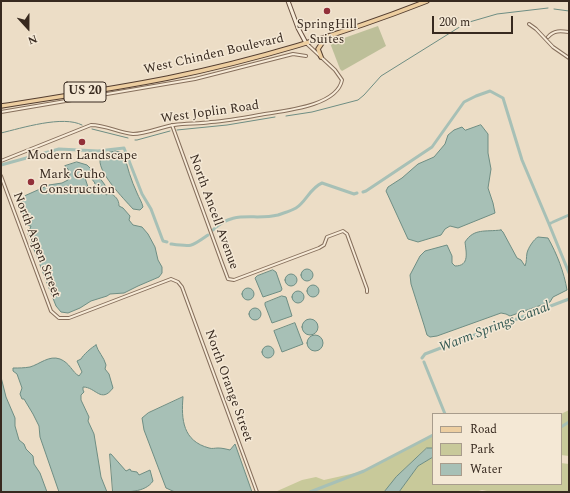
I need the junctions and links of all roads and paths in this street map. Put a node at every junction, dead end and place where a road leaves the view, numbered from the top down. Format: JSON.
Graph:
{"nodes":[{"id":1,"x":288,"y":1,"type":"edge"},
{"id":2,"x":427,"y":1,"type":"edge"},
{"id":3,"x":529,"y":24,"type":"dead end"},
{"id":4,"x":569,"y":32,"type":"edge"},
{"id":5,"x":326,"y":37,"type":"junction"},
{"id":6,"x":548,"y":37,"type":"dead end"},
{"id":7,"x":306,"y":43,"type":"junction"},
{"id":8,"x":306,"y":56,"type":"dead end"},
{"id":9,"x":321,"y":57,"type":"junction"},
{"id":10,"x":569,"y":58,"type":"edge"},
{"id":11,"x":1,"y":106,"type":"edge"},
{"id":12,"x":1,"y":112,"type":"edge"},
{"id":13,"x":172,"y":125,"type":"junction"},
{"id":14,"x":1,"y":161,"type":"edge"},
{"id":15,"x":1,"y":176,"type":"edge"},
{"id":16,"x":182,"y":287,"type":"joint"},
{"id":17,"x":367,"y":292,"type":"dead end"},
{"id":18,"x":257,"y":492,"type":"edge"}],
"edges":[{"from":1,"to":7,"type":"main road"},
{"from":2,"to":5,"type":"main road","name":"West Chinden Boulevard"},
{"from":3,"to":10,"type":"street"},
{"from":4,"to":6,"type":"street"},
{"from":5,"to":7,"type":"main road","name":"West Chinden Boulevard"},
{"from":5,"to":9,"type":"main road"},
{"from":7,"to":9,"type":"street","name":"West Joplin Road"},
{"from":7,"to":11,"type":"main road","name":"West Chinden Boulevard","number":"US 20"},
{"from":8,"to":12,"type":"street"},
{"from":9,"to":13,"type":"street","name":"West Joplin Road"},
{"from":13,"to":14,"type":"street","name":"West Joplin Road"},
{"from":13,"to":17,"type":"street","name":"North Ancell Avenue"},
{"from":15,"to":16,"type":"street","name":"North Aspen Street"},
{"from":16,"to":18,"type":"street","name":"North Orange Street"}]}
